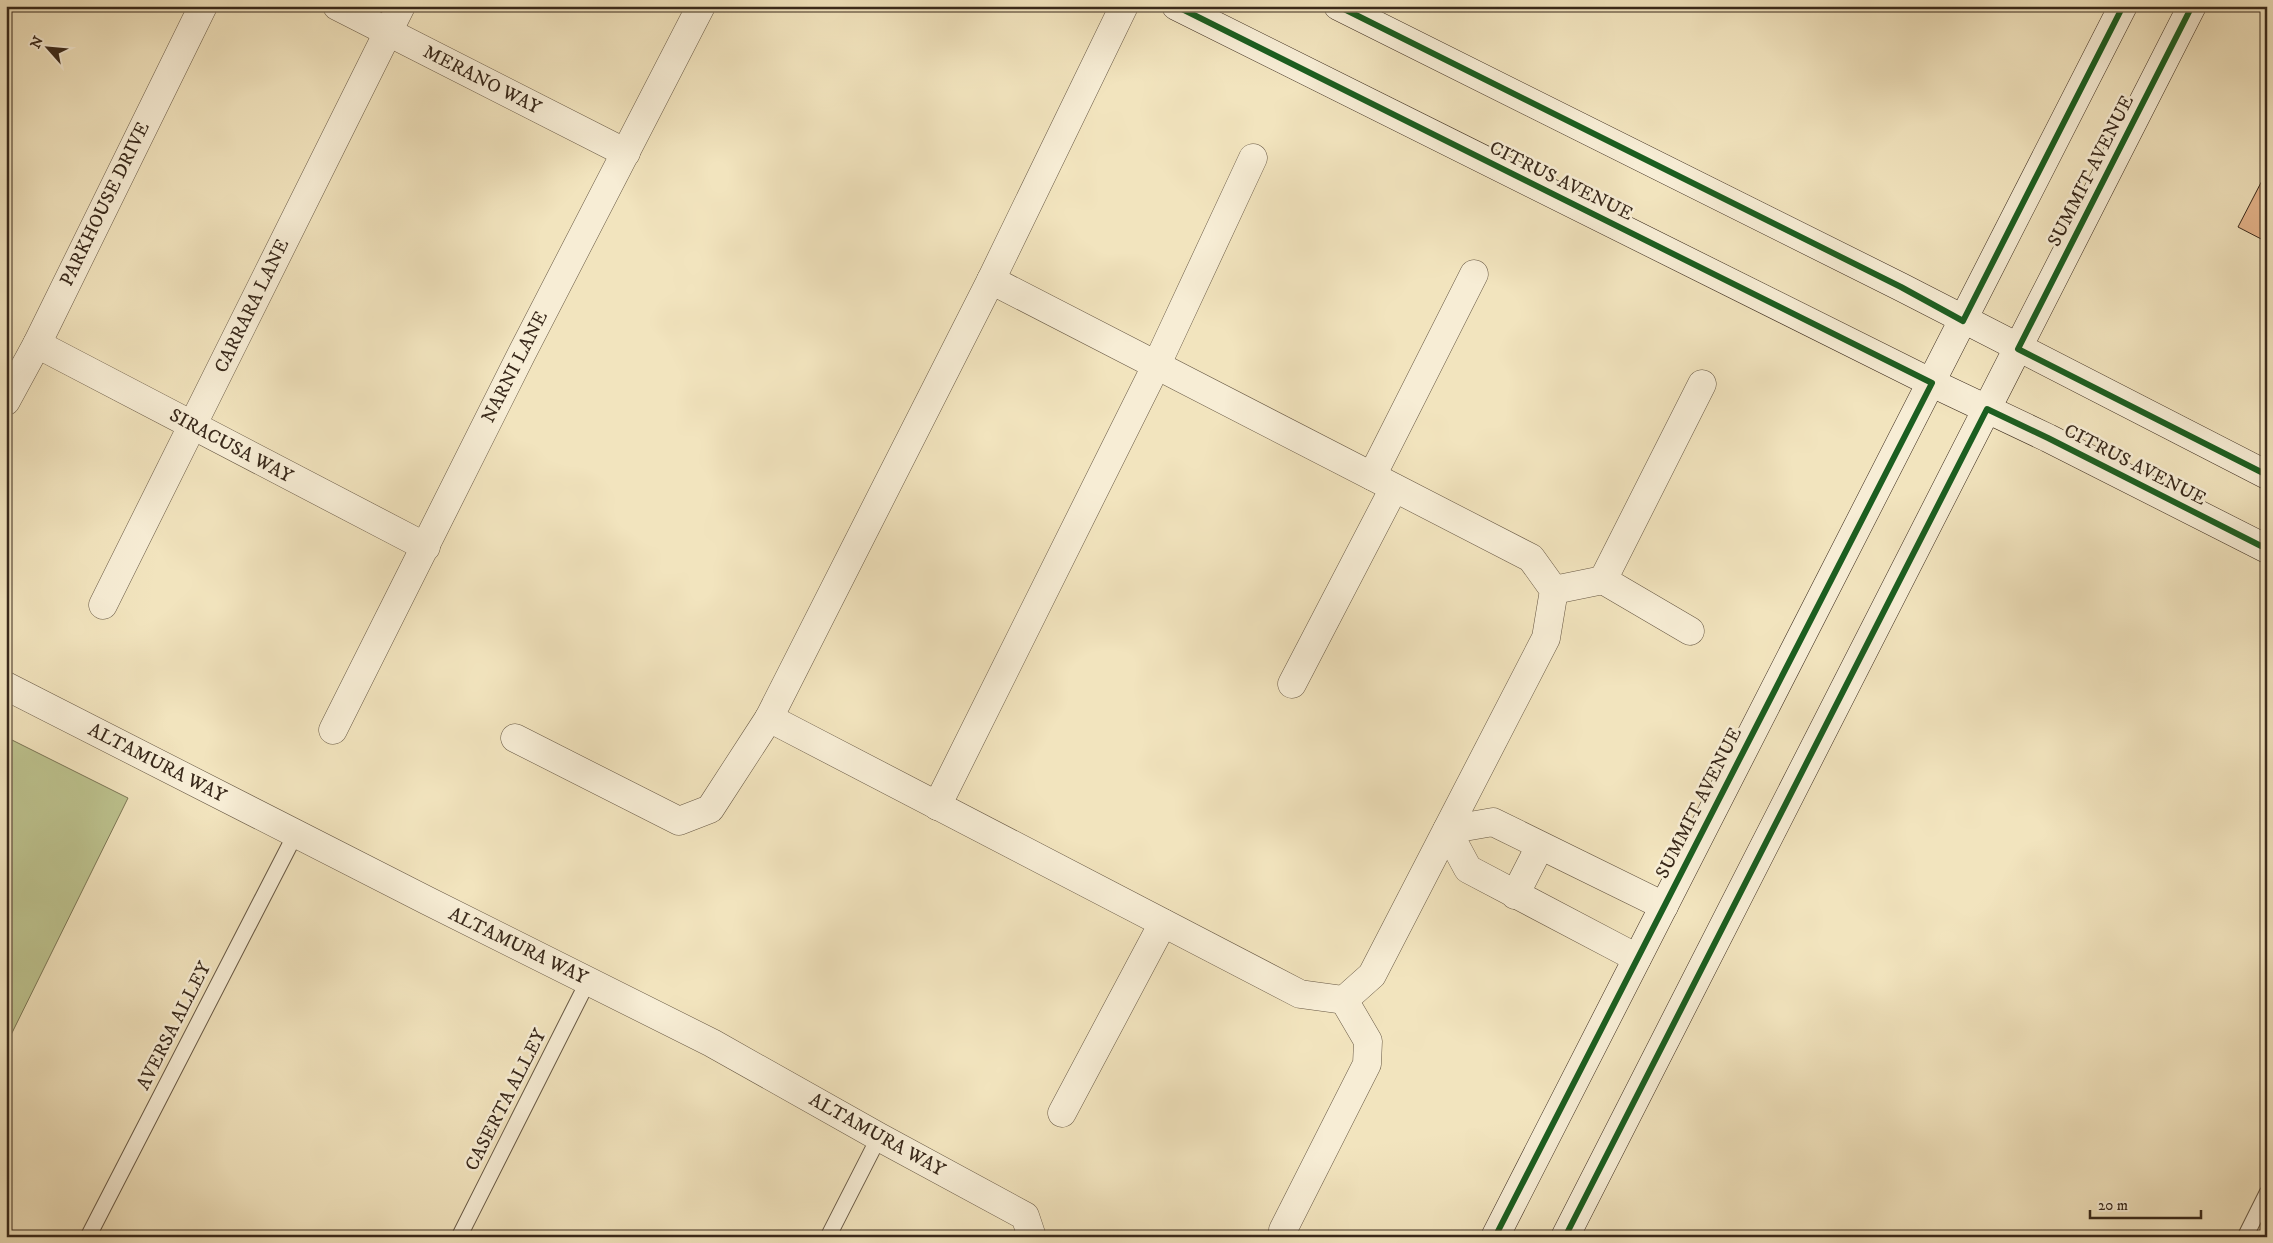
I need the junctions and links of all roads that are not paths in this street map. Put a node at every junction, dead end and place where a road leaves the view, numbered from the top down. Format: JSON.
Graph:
{"nodes":[{"id":1,"x":203,"y":6,"type":"edge"},
{"id":2,"x":337,"y":6,"type":"edge"},
{"id":3,"x":401,"y":6,"type":"edge"},
{"id":4,"x":701,"y":6,"type":"edge"},
{"id":5,"x":1124,"y":6,"type":"edge"},
{"id":6,"x":1176,"y":6,"type":"edge"},
{"id":7,"x":1338,"y":6,"type":"edge"},
{"id":8,"x":2123,"y":6,"type":"edge"},
{"id":9,"x":2192,"y":6,"type":"edge"},
{"id":10,"x":388,"y":32,"type":"junction"},
{"id":11,"x":626,"y":154,"type":"junction"},
{"id":12,"x":1252,"y":158,"type":"dead end"},
{"id":13,"x":1474,"y":274,"type":"dead end"},
{"id":14,"x":991,"y":280,"type":"junction"},
{"id":15,"x":1963,"y":321,"type":"junction"},
{"id":16,"x":37,"y":344,"type":"junction"},
{"id":17,"x":2018,"y":349,"type":"junction"},
{"id":18,"x":1157,"y":364,"type":"junction"},
{"id":19,"x":1932,"y":383,"type":"junction"},
{"id":20,"x":1702,"y":384,"type":"dead end"},
{"id":21,"x":6,"y":401,"type":"edge"},
{"id":22,"x":1988,"y":409,"type":"junction"},
{"id":23,"x":193,"y":426,"type":"junction"},
{"id":24,"x":2267,"y":475,"type":"edge"},
{"id":25,"x":1383,"y":482,"type":"junction"},
{"id":26,"x":426,"y":547,"type":"junction"},
{"id":27,"x":2267,"y":549,"type":"edge"},
{"id":28,"x":1603,"y":580,"type":"junction"},
{"id":29,"x":1554,"y":590,"type":"junction"},
{"id":30,"x":103,"y":605,"type":"dead end"},
{"id":31,"x":1690,"y":631,"type":"dead end"},
{"id":32,"x":1292,"y":684,"type":"dead end"},
{"id":33,"x":6,"y":686,"type":"edge"},
{"id":34,"x":768,"y":718,"type":"junction"},
{"id":35,"x":333,"y":730,"type":"dead end"},
{"id":36,"x":515,"y":738,"type":"dead end"},
{"id":37,"x":937,"y":806,"type":"junction"},
{"id":38,"x":1447,"y":830,"type":"junction"},
{"id":39,"x":296,"y":834,"type":"junction"},
{"id":40,"x":1540,"y":846,"type":"junction"},
{"id":41,"x":1515,"y":894,"type":"junction"},
{"id":42,"x":1664,"y":906,"type":"junction"},
{"id":43,"x":1163,"y":923,"type":"junction"},
{"id":44,"x":1637,"y":958,"type":"junction"},
{"id":45,"x":588,"y":981,"type":"junction"},
{"id":46,"x":1344,"y":1000,"type":"junction"},
{"id":47,"x":1062,"y":1113,"type":"dead end"},
{"id":48,"x":879,"y":1137,"type":"junction"},
{"id":49,"x":2267,"y":1193,"type":"edge"},
{"id":50,"x":1028,"y":1226,"type":"edge"},
{"id":51,"x":1282,"y":1230,"type":"dead end"},
{"id":52,"x":88,"y":1237,"type":"edge"},
{"id":53,"x":459,"y":1237,"type":"edge"},
{"id":54,"x":828,"y":1237,"type":"edge"},
{"id":55,"x":1495,"y":1237,"type":"edge"},
{"id":56,"x":1565,"y":1237,"type":"edge"},
{"id":57,"x":2245,"y":1237,"type":"edge"}],
"edges":[{"from":1,"to":16,"type":"street","name":"PARKHOUSE DRIVE"},
{"from":2,"to":10,"type":"street","name":"MERANO WAY"},
{"from":3,"to":10,"type":"street","name":"CARRARA LANE"},
{"from":4,"to":11,"type":"street","name":"NARNI LANE"},
{"from":5,"to":14,"type":"street"},
{"from":6,"to":19,"type":"street","name":"CITRUS AVENUE"},
{"from":7,"to":15,"type":"street"},
{"from":8,"to":15,"type":"street","name":"SUMMIT AVENUE"},
{"from":9,"to":17,"type":"street","name":"SUMMIT AVENUE"},
{"from":10,"to":11,"type":"street","name":"MERANO WAY"},
{"from":10,"to":23,"type":"street","name":"CARRARA LANE"},
{"from":11,"to":26,"type":"street","name":"NARNI LANE"},
{"from":12,"to":18,"type":"street"},
{"from":13,"to":25,"type":"street"},
{"from":14,"to":18,"type":"street"},
{"from":14,"to":34,"type":"street"},
{"from":15,"to":17,"type":"street"},
{"from":15,"to":19,"type":"street","name":"SUMMIT AVENUE"},
{"from":16,"to":21,"type":"street","name":"PARKHOUSE DRIVE"},
{"from":16,"to":23,"type":"street","name":"SIRACUSA WAY"},
{"from":17,"to":22,"type":"street","name":"SUMMIT AVENUE"},
{"from":17,"to":24,"type":"street"},
{"from":18,"to":25,"type":"street"},
{"from":18,"to":37,"type":"street"},
{"from":19,"to":22,"type":"street","name":"CITRUS AVENUE"},
{"from":19,"to":42,"type":"street","name":"SUMMIT AVENUE"},
{"from":20,"to":28,"type":"street"},
{"from":22,"to":27,"type":"street","name":"CITRUS AVENUE"},
{"from":22,"to":56,"type":"street","name":"SUMMIT AVENUE"},
{"from":23,"to":26,"type":"street","name":"SIRACUSA WAY"},
{"from":23,"to":30,"type":"street","name":"CARRARA LANE"},
{"from":25,"to":29,"type":"street"},
{"from":25,"to":32,"type":"street"},
{"from":26,"to":35,"type":"street","name":"NARNI LANE"},
{"from":28,"to":29,"type":"street"},
{"from":28,"to":31,"type":"street"},
{"from":29,"to":38,"type":"street"},
{"from":33,"to":39,"type":"street","name":"ALTAMURA WAY"},
{"from":34,"to":36,"type":"street"},
{"from":34,"to":37,"type":"street"},
{"from":37,"to":43,"type":"street"},
{"from":38,"to":40,"type":"street"},
{"from":38,"to":41,"type":"street"},
{"from":38,"to":46,"type":"street"},
{"from":39,"to":45,"type":"street","name":"ALTAMURA WAY"},
{"from":39,"to":52,"type":"lane","name":"AVERSA ALLEY"},
{"from":40,"to":41,"type":"street"},
{"from":40,"to":42,"type":"street"},
{"from":41,"to":44,"type":"street"},
{"from":42,"to":44,"type":"street","name":"SUMMIT AVENUE"},
{"from":43,"to":46,"type":"street"},
{"from":43,"to":47,"type":"street"},
{"from":44,"to":55,"type":"street","name":"SUMMIT AVENUE"},
{"from":45,"to":48,"type":"street","name":"ALTAMURA WAY"},
{"from":45,"to":53,"type":"lane","name":"CASERTA ALLEY"},
{"from":46,"to":51,"type":"street"},
{"from":48,"to":50,"type":"street","name":"ALTAMURA WAY"},
{"from":48,"to":54,"type":"lane"},
{"from":49,"to":57,"type":"lane"}]}
